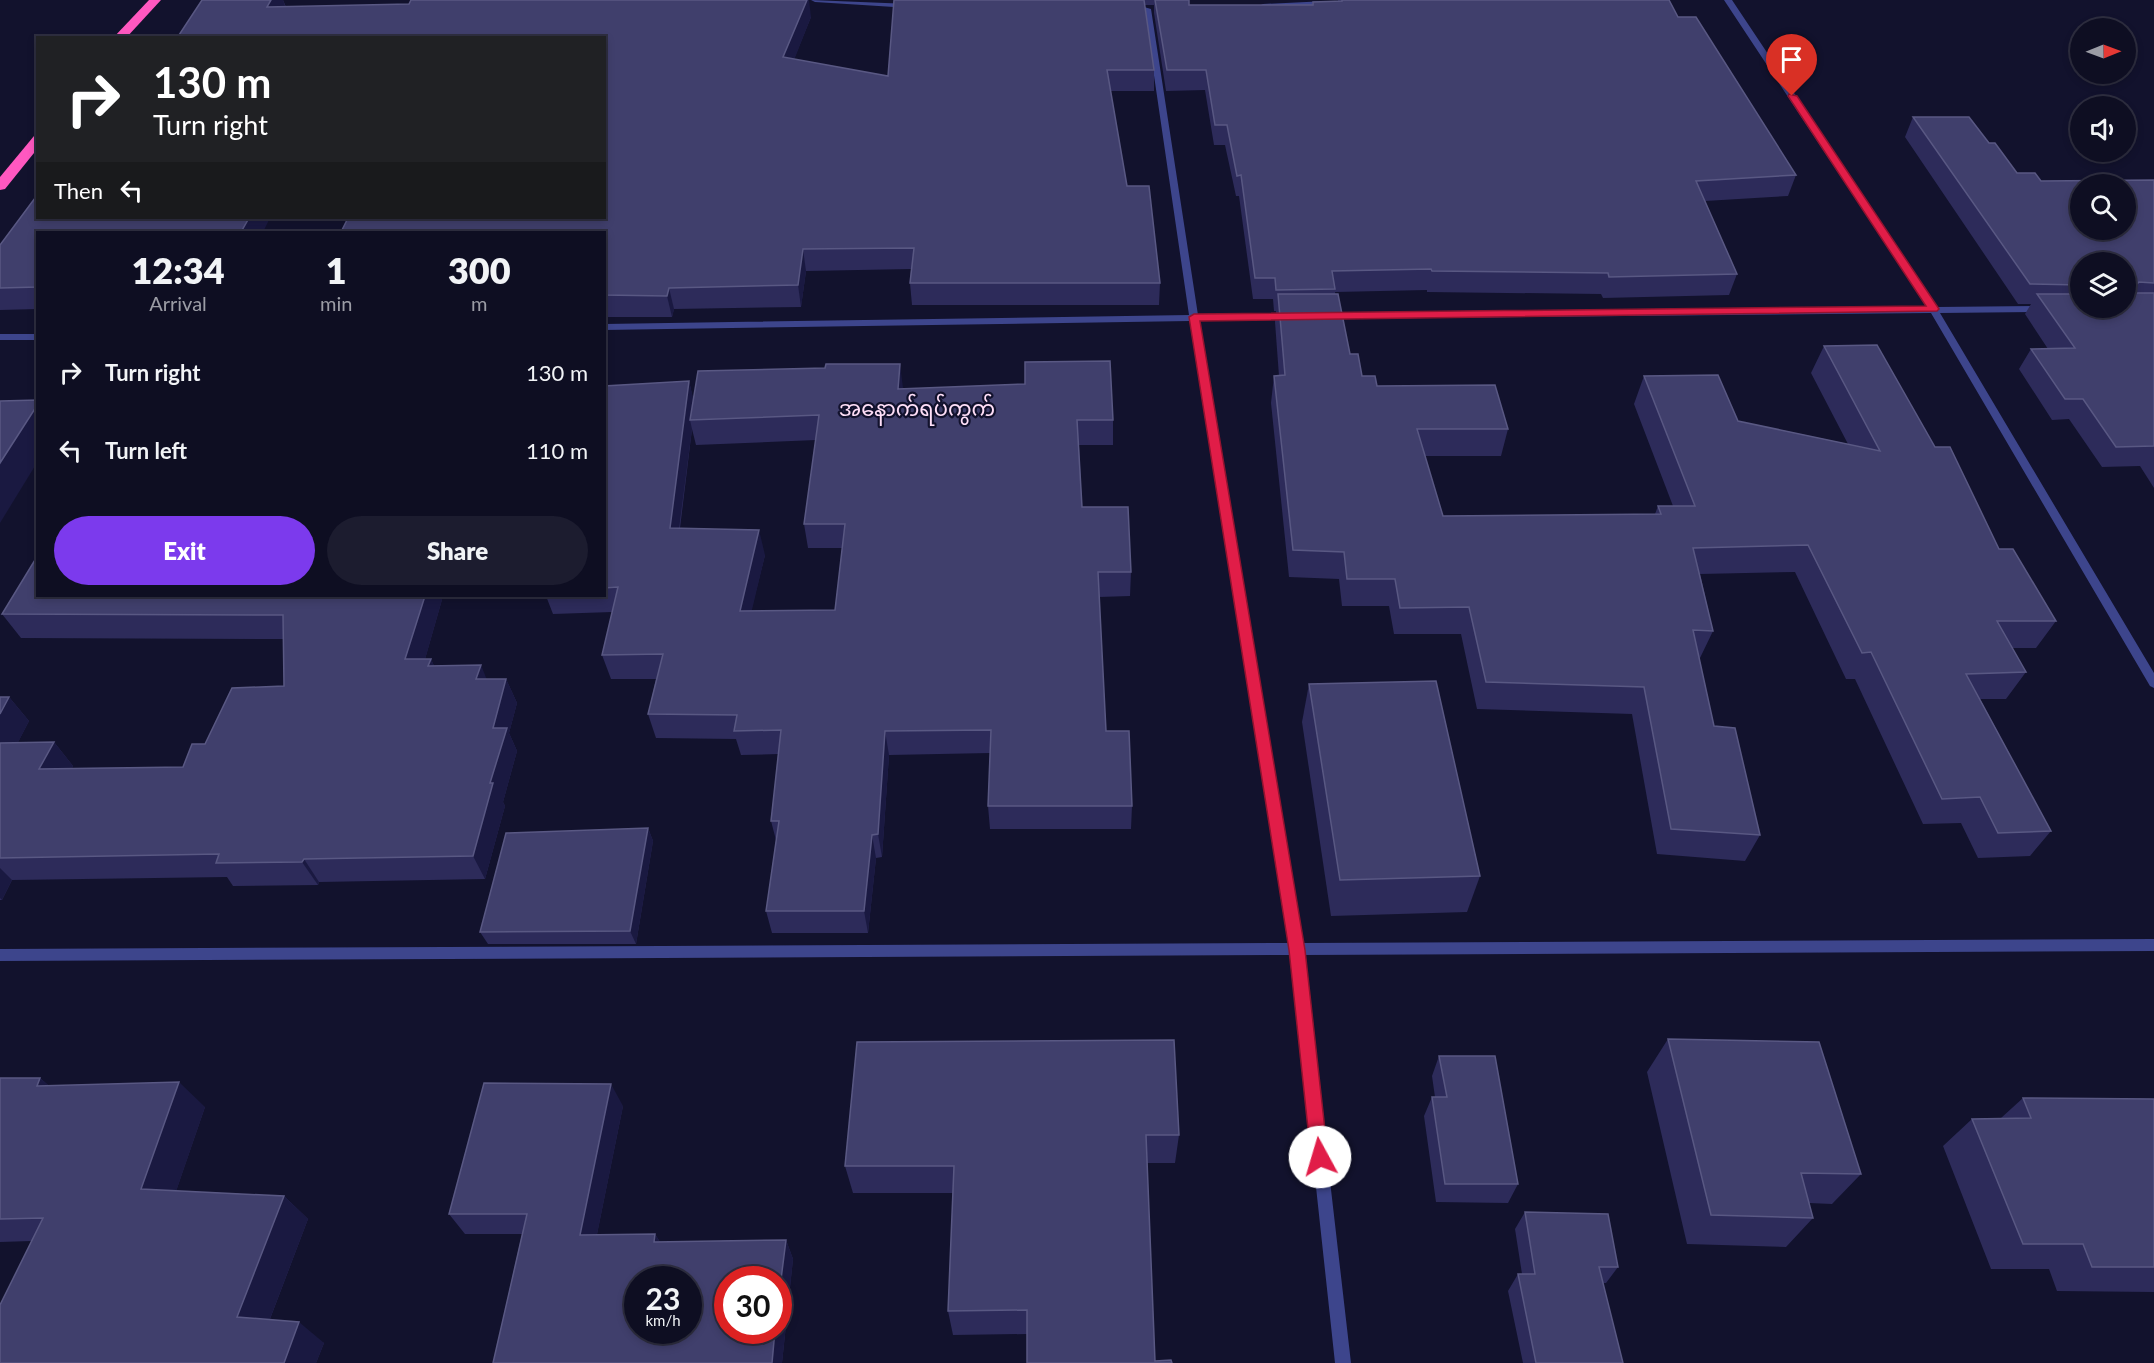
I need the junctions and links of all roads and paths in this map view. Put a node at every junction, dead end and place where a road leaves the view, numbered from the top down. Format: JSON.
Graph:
{"nodes":[{"id":1,"x":155,"y":0,"type":"edge"},
{"id":2,"x":815,"y":0,"type":"edge"},
{"id":3,"x":1728,"y":0,"type":"edge"},
{"id":4,"x":1336,"y":3,"type":"edge"},
{"id":5,"x":922,"y":6,"type":"edge"},
{"id":6,"x":1255,"y":6,"type":"edge"},
{"id":7,"x":1147,"y":9,"type":"edge"},
{"id":8,"x":121,"y":36,"type":"edge"},
{"id":9,"x":36,"y":141,"type":"edge"},
{"id":10,"x":0,"y":186,"type":"edge"},
{"id":11,"x":1933,"y":309,"type":"junction"},
{"id":12,"x":2061,"y":309,"type":"edge"},
{"id":13,"x":1301,"y":316,"type":"edge"},
{"id":14,"x":1313,"y":316,"type":"edge"},
{"id":15,"x":1194,"y":317,"type":"junction"},
{"id":16,"x":606,"y":327,"type":"edge"},
{"id":17,"x":36,"y":337,"type":"edge"},
{"id":18,"x":0,"y":338,"type":"edge"},
{"id":19,"x":2154,"y":683,"type":"edge"},
{"id":20,"x":2154,"y":945,"type":"edge"},
{"id":21,"x":1297,"y":950,"type":"junction"},
{"id":22,"x":0,"y":955,"type":"edge"},
{"id":23,"x":1343,"y":1363,"type":"edge"}],
"edges":[{"from":1,"to":8,"type":"highway"},
{"from":2,"to":5,"type":"street"},
{"from":3,"to":11,"type":"street"},
{"from":4,"to":6,"type":"street"},
{"from":7,"to":15,"type":"street"},
{"from":9,"to":10,"type":"highway"},
{"from":11,"to":12,"type":"street"},
{"from":11,"to":14,"type":"street"},
{"from":11,"to":19,"type":"street"},
{"from":13,"to":15,"type":"street"},
{"from":15,"to":16,"type":"street"},
{"from":15,"to":21,"type":"street"},
{"from":17,"to":18,"type":"street"},
{"from":20,"to":21,"type":"street"},
{"from":21,"to":22,"type":"street"},
{"from":21,"to":23,"type":"street"}]}
